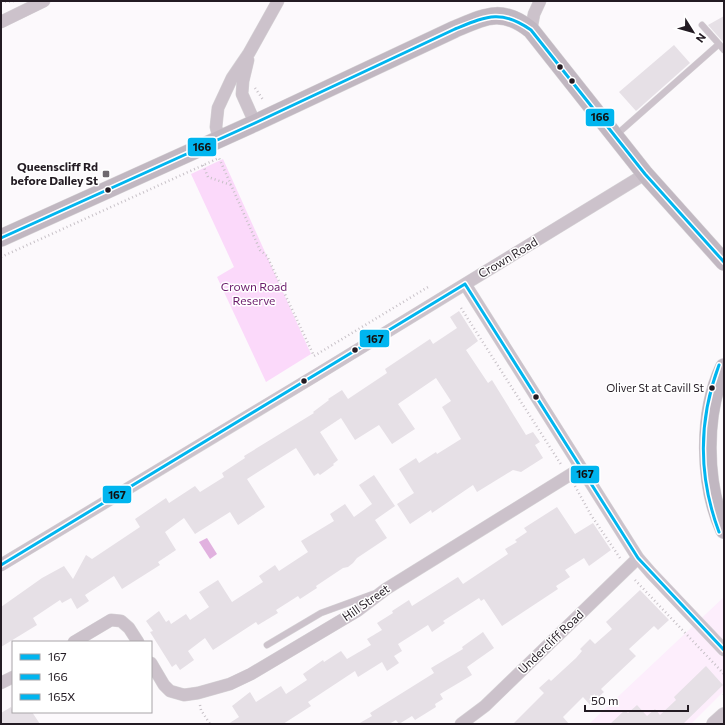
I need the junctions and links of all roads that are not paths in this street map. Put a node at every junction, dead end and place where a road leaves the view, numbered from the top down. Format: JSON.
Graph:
{"nodes":[{"id":1,"x":44,"y":1,"type":"edge"},
{"id":2,"x":278,"y":1,"type":"edge"},
{"id":3,"x":540,"y":1,"type":"edge"},
{"id":4,"x":1,"y":22,"type":"edge"},
{"id":5,"x":702,"y":25,"type":"dead end"},
{"id":6,"x":531,"y":30,"type":"junction"},
{"id":7,"x":719,"y":44,"type":"junction"},
{"id":8,"x":724,"y":50,"type":"edge"},
{"id":9,"x":249,"y":53,"type":"junction"},
{"id":10,"x":255,"y":123,"type":"junction"},
{"id":11,"x":614,"y":136,"type":"junction"},
{"id":12,"x":219,"y":139,"type":"junction"},
{"id":13,"x":645,"y":174,"type":"junction"},
{"id":14,"x":1,"y":238,"type":"edge"},
{"id":15,"x":724,"y":262,"type":"edge"},
{"id":16,"x":465,"y":284,"type":"junction"},
{"id":17,"x":724,"y":367,"type":"edge"},
{"id":18,"x":581,"y":468,"type":"junction"},
{"id":19,"x":724,"y":530,"type":"edge"},
{"id":20,"x":638,"y":558,"type":"junction"},
{"id":21,"x":1,"y":565,"type":"edge"},
{"id":22,"x":386,"y":589,"type":"junction"},
{"id":23,"x":76,"y":641,"type":"edge"},
{"id":24,"x":137,"y":641,"type":"edge"},
{"id":25,"x":267,"y":645,"type":"dead end"},
{"id":26,"x":724,"y":650,"type":"edge"},
{"id":27,"x":152,"y":665,"type":"edge"},
{"id":28,"x":12,"y":678,"type":"edge"},
{"id":29,"x":1,"y":683,"type":"edge"},
{"id":30,"x":724,"y":715,"type":"edge"},
{"id":31,"x":461,"y":724,"type":"edge"},
{"id":32,"x":714,"y":724,"type":"edge"}],
"edges":[{"from":1,"to":4,"type":"street"},
{"from":2,"to":9,"type":"street"},
{"from":3,"to":6,"type":"street"},
{"from":5,"to":7,"type":"lane"},
{"from":6,"to":10,"type":"main road"},
{"from":6,"to":11,"type":"main road"},
{"from":7,"to":8,"type":"lane"},
{"from":7,"to":11,"type":"lane"},
{"from":9,"to":10,"type":"street"},
{"from":9,"to":12,"type":"street"},
{"from":10,"to":12,"type":"main road"},
{"from":11,"to":13,"type":"main road"},
{"from":12,"to":14,"type":"main road"},
{"from":13,"to":15,"type":"main road"},
{"from":13,"to":16,"type":"street","name":"Crown Road"},
{"from":16,"to":18,"type":"street"},
{"from":16,"to":21,"type":"street","name":"Crown Road"},
{"from":17,"to":19,"type":"main road"},
{"from":18,"to":20,"type":"street"},
{"from":18,"to":22,"type":"street","name":"Hill Street"},
{"from":20,"to":26,"type":"street"},
{"from":20,"to":31,"type":"street","name":"Undercliff Road"},
{"from":22,"to":25,"type":"lane"},
{"from":22,"to":27,"type":"street","name":"Hill Street"},
{"from":23,"to":24,"type":"street"},
{"from":28,"to":29,"type":"street"},
{"from":30,"to":32,"type":"street"}]}
